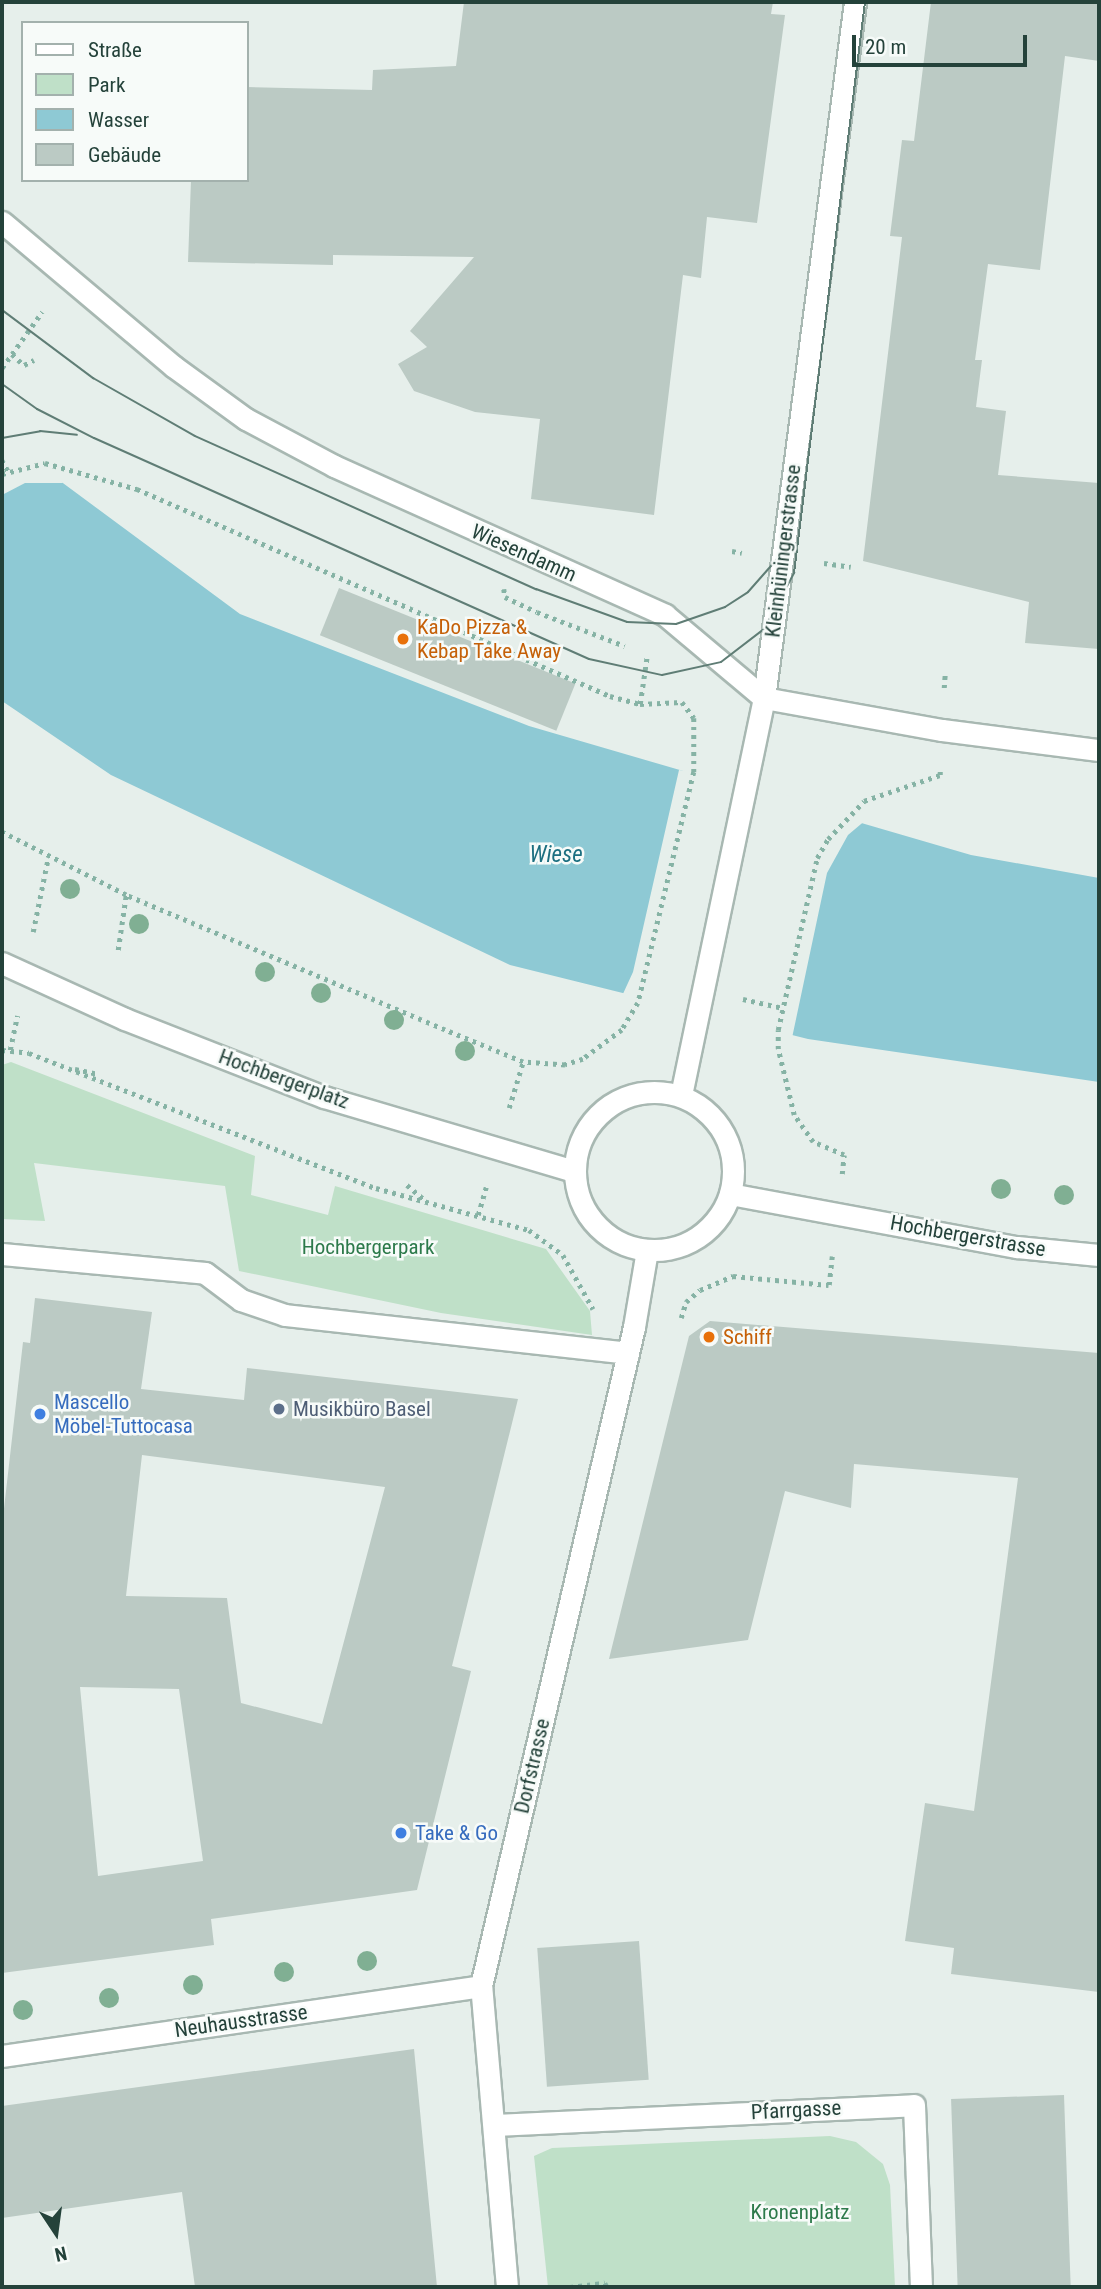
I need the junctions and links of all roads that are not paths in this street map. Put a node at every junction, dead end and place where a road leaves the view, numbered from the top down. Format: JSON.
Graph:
{"nodes":[{"id":1,"x":855,"y":2,"type":"edge"},
{"id":2,"x":2,"y":222,"type":"edge"},
{"id":3,"x":764,"y":698,"type":"junction"},
{"id":4,"x":1099,"y":750,"type":"edge"},
{"id":5,"x":2,"y":963,"type":"edge"},
{"id":6,"x":681,"y":1095,"type":"junction"},
{"id":7,"x":574,"y":1171,"type":"junction"},
{"id":8,"x":730,"y":1194,"type":"junction"},
{"id":9,"x":647,"y":1250,"type":"junction"},
{"id":10,"x":2,"y":1254,"type":"edge"},
{"id":11,"x":1099,"y":1255,"type":"edge"},
{"id":12,"x":628,"y":1353,"type":"junction"},
{"id":13,"x":481,"y":1986,"type":"junction"},
{"id":14,"x":2,"y":2056,"type":"edge"},
{"id":15,"x":495,"y":2124,"type":"junction"},
{"id":16,"x":507,"y":2287,"type":"edge"},
{"id":17,"x":920,"y":2287,"type":"edge"}],
"edges":[{"from":1,"to":3,"type":"street","name":"Kleinhüningerstrasse"},
{"from":2,"to":3,"type":"street","name":"Wiesendamm"},
{"from":3,"to":4,"type":"street"},
{"from":3,"to":6,"type":"street","name":"Kleinhüningerstrasse"},
{"from":5,"to":7,"type":"street","name":"Hochbergerplatz"},
{"from":6,"to":7,"type":"street"},
{"from":6,"to":8,"type":"street"},
{"from":7,"to":9,"type":"street"},
{"from":8,"to":9,"type":"street"},
{"from":8,"to":11,"type":"street","name":"Hochbergerstrasse"},
{"from":9,"to":12,"type":"street","name":"Dorfstrasse"},
{"from":10,"to":12,"type":"street"},
{"from":12,"to":13,"type":"street","name":"Dorfstrasse"},
{"from":13,"to":14,"type":"street","name":"Neuhausstrasse"},
{"from":13,"to":15,"type":"street","name":"Dorfstrasse"},
{"from":15,"to":16,"type":"street","name":"Dorfstrasse"},
{"from":15,"to":17,"type":"street","name":"Pfarrgasse"}]}
